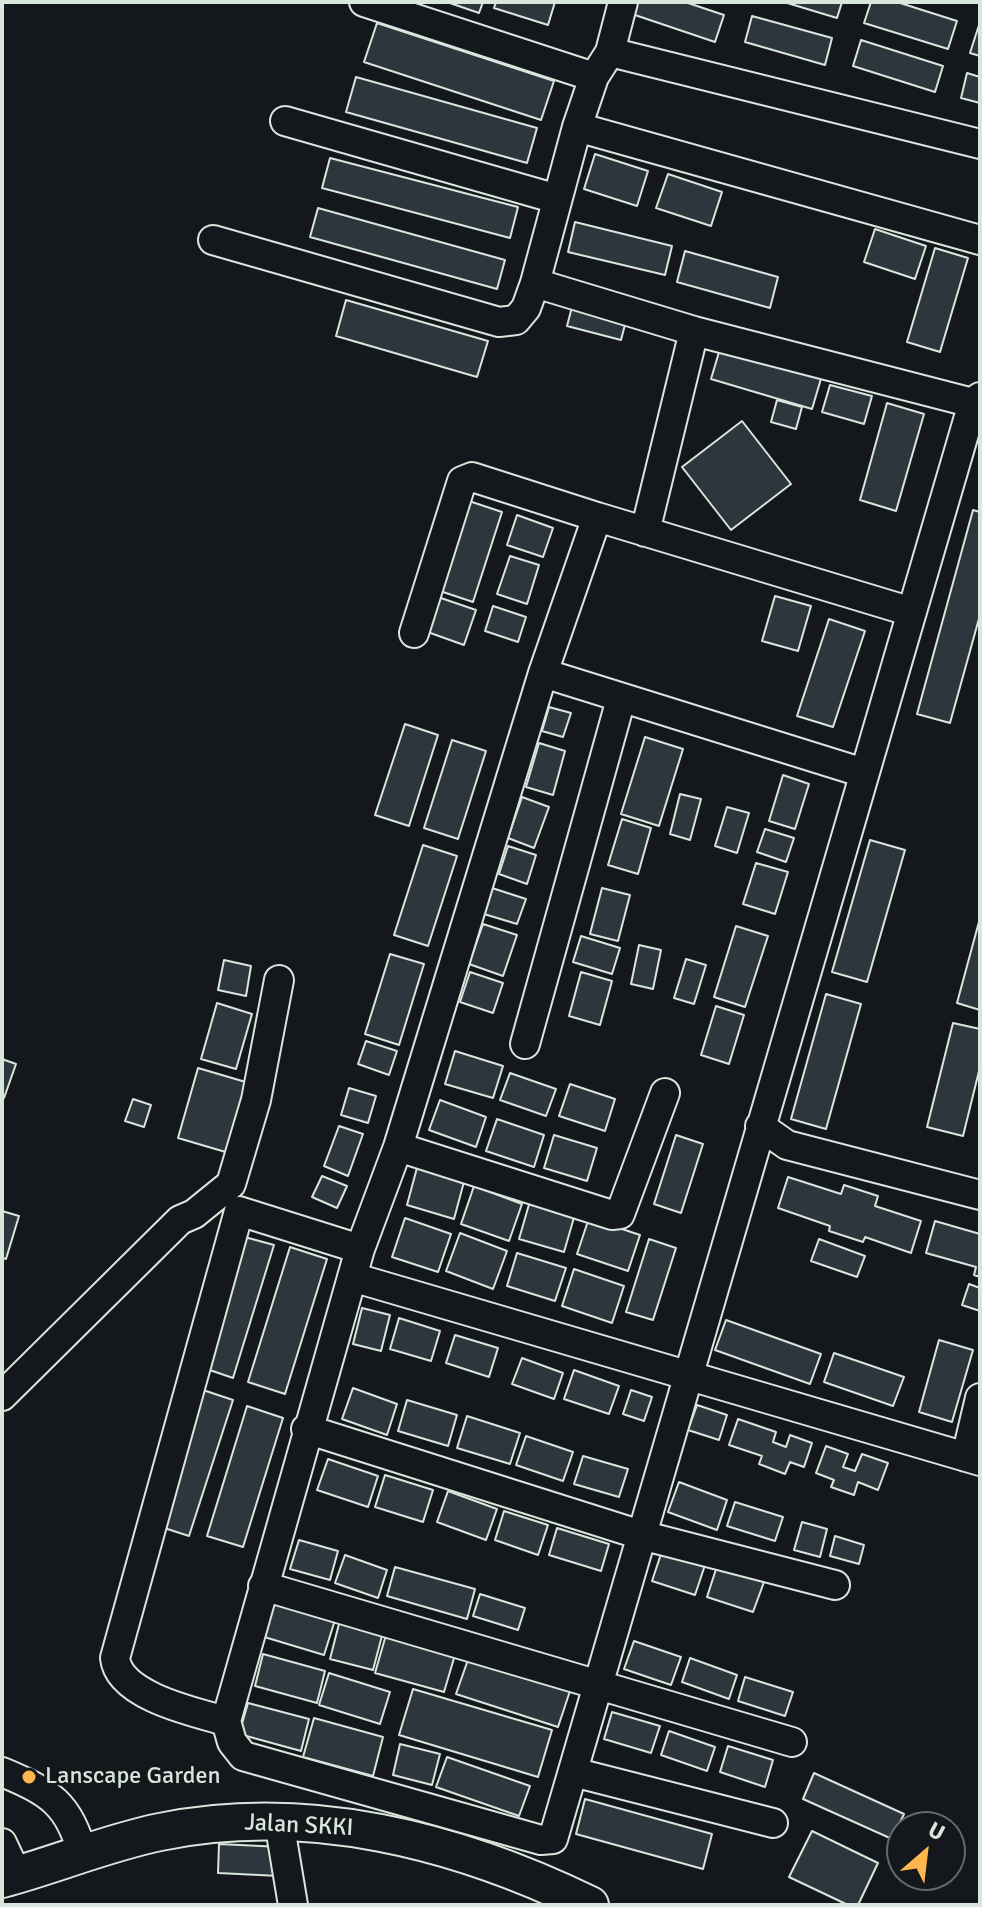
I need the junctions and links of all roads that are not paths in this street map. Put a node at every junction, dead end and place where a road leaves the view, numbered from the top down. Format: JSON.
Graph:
{"nodes":[{"id":1,"x":364,"y":2,"type":"edge"},
{"id":2,"x":623,"y":2,"type":"edge"},
{"id":3,"x":610,"y":52,"type":"junction"},
{"id":4,"x":594,"y":77,"type":"junction"},
{"id":5,"x":285,"y":121,"type":"dead end"},
{"id":6,"x":577,"y":127,"type":"junction"},
{"id":7,"x":980,"y":144,"type":"edge"},
{"id":8,"x":557,"y":199,"type":"junction"},
{"id":9,"x":213,"y":240,"type":"dead end"},
{"id":10,"x":980,"y":240,"type":"edge"},
{"id":11,"x":535,"y":283,"type":"junction"},
{"id":12,"x":694,"y":331,"type":"junction"},
{"id":13,"x":976,"y":400,"type":"edge"},
{"id":14,"x":597,"y":517,"type":"junction"},
{"id":15,"x":645,"y":532,"type":"junction"},
{"id":16,"x":912,"y":612,"type":"junction"},
{"id":17,"x":414,"y":633,"type":"dead end"},
{"id":18,"x":543,"y":673,"type":"junction"},
{"id":19,"x":621,"y":699,"type":"junction"},
{"id":20,"x":864,"y":773,"type":"junction"},
{"id":21,"x":279,"y":980,"type":"dead end"},
{"id":22,"x":525,"y":1044,"type":"dead end"},
{"id":23,"x":665,"y":1093,"type":"dead end"},
{"id":24,"x":760,"y":1126,"type":"junction"},
{"id":25,"x":398,"y":1147,"type":"junction"},
{"id":26,"x":980,"y":1195,"type":"edge"},
{"id":27,"x":360,"y":1249,"type":"junction"},
{"id":28,"x":352,"y":1277,"type":"junction"},
{"id":29,"x":689,"y":1373,"type":"junction"},
{"id":30,"x":2,"y":1396,"type":"edge"},
{"id":31,"x":980,"y":1398,"type":"edge"},
{"id":32,"x":306,"y":1429,"type":"junction"},
{"id":33,"x":973,"y":1459,"type":"edge"},
{"id":34,"x":641,"y":1535,"type":"junction"},
{"id":35,"x":835,"y":1585,"type":"dead end"},
{"id":36,"x":263,"y":1586,"type":"junction"},
{"id":37,"x":599,"y":1684,"type":"junction"},
{"id":38,"x":226,"y":1721,"type":"junction"},
{"id":39,"x":792,"y":1742,"type":"dead end"},
{"id":40,"x":2,"y":1772,"type":"edge"},
{"id":41,"x":573,"y":1772,"type":"junction"},
{"id":42,"x":279,"y":1821,"type":"junction"},
{"id":43,"x":773,"y":1823,"type":"dead end"},
{"id":44,"x":83,"y":1856,"type":"junction"},
{"id":45,"x":7,"y":1866,"type":"edge"},
{"id":46,"x":293,"y":1905,"type":"edge"},
{"id":47,"x":590,"y":1905,"type":"edge"}],
"edges":[{"from":1,"to":4,"type":"street"},
{"from":2,"to":3,"type":"street"},
{"from":3,"to":4,"type":"street"},
{"from":3,"to":7,"type":"street"},
{"from":4,"to":6,"type":"street"},
{"from":5,"to":8,"type":"street"},
{"from":6,"to":8,"type":"street"},
{"from":6,"to":10,"type":"street"},
{"from":8,"to":11,"type":"street"},
{"from":9,"to":11,"type":"street"},
{"from":11,"to":12,"type":"street"},
{"from":12,"to":13,"type":"street"},
{"from":12,"to":15,"type":"street"},
{"from":13,"to":16,"type":"street"},
{"from":14,"to":15,"type":"street"},
{"from":14,"to":17,"type":"street"},
{"from":14,"to":18,"type":"street"},
{"from":15,"to":16,"type":"street"},
{"from":16,"to":20,"type":"street"},
{"from":18,"to":19,"type":"street"},
{"from":18,"to":25,"type":"street"},
{"from":19,"to":20,"type":"street"},
{"from":19,"to":22,"type":"street"},
{"from":20,"to":24,"type":"street"},
{"from":21,"to":30,"type":"street"},
{"from":23,"to":25,"type":"street"},
{"from":24,"to":26,"type":"street"},
{"from":24,"to":29,"type":"street"},
{"from":25,"to":27,"type":"street"},
{"from":27,"to":28,"type":"street"},
{"from":27,"to":38,"type":"street"},
{"from":28,"to":29,"type":"street"},
{"from":28,"to":32,"type":"street"},
{"from":29,"to":33,"type":"street"},
{"from":29,"to":34,"type":"street"},
{"from":31,"to":33,"type":"street"},
{"from":32,"to":34,"type":"street"},
{"from":32,"to":36,"type":"street"},
{"from":34,"to":35,"type":"street"},
{"from":34,"to":37,"type":"street"},
{"from":36,"to":37,"type":"street"},
{"from":36,"to":38,"type":"street"},
{"from":37,"to":39,"type":"street"},
{"from":37,"to":41,"type":"street"},
{"from":38,"to":41,"type":"street"},
{"from":40,"to":44,"type":"street"},
{"from":41,"to":43,"type":"street"},
{"from":42,"to":44,"type":"main road","name":"Jalan SKKI"},
{"from":42,"to":46,"type":"street"},
{"from":42,"to":47,"type":"main road","name":"Jalan SKKI"},
{"from":44,"to":45,"type":"main road","name":"Jalan SKKI"}]}
